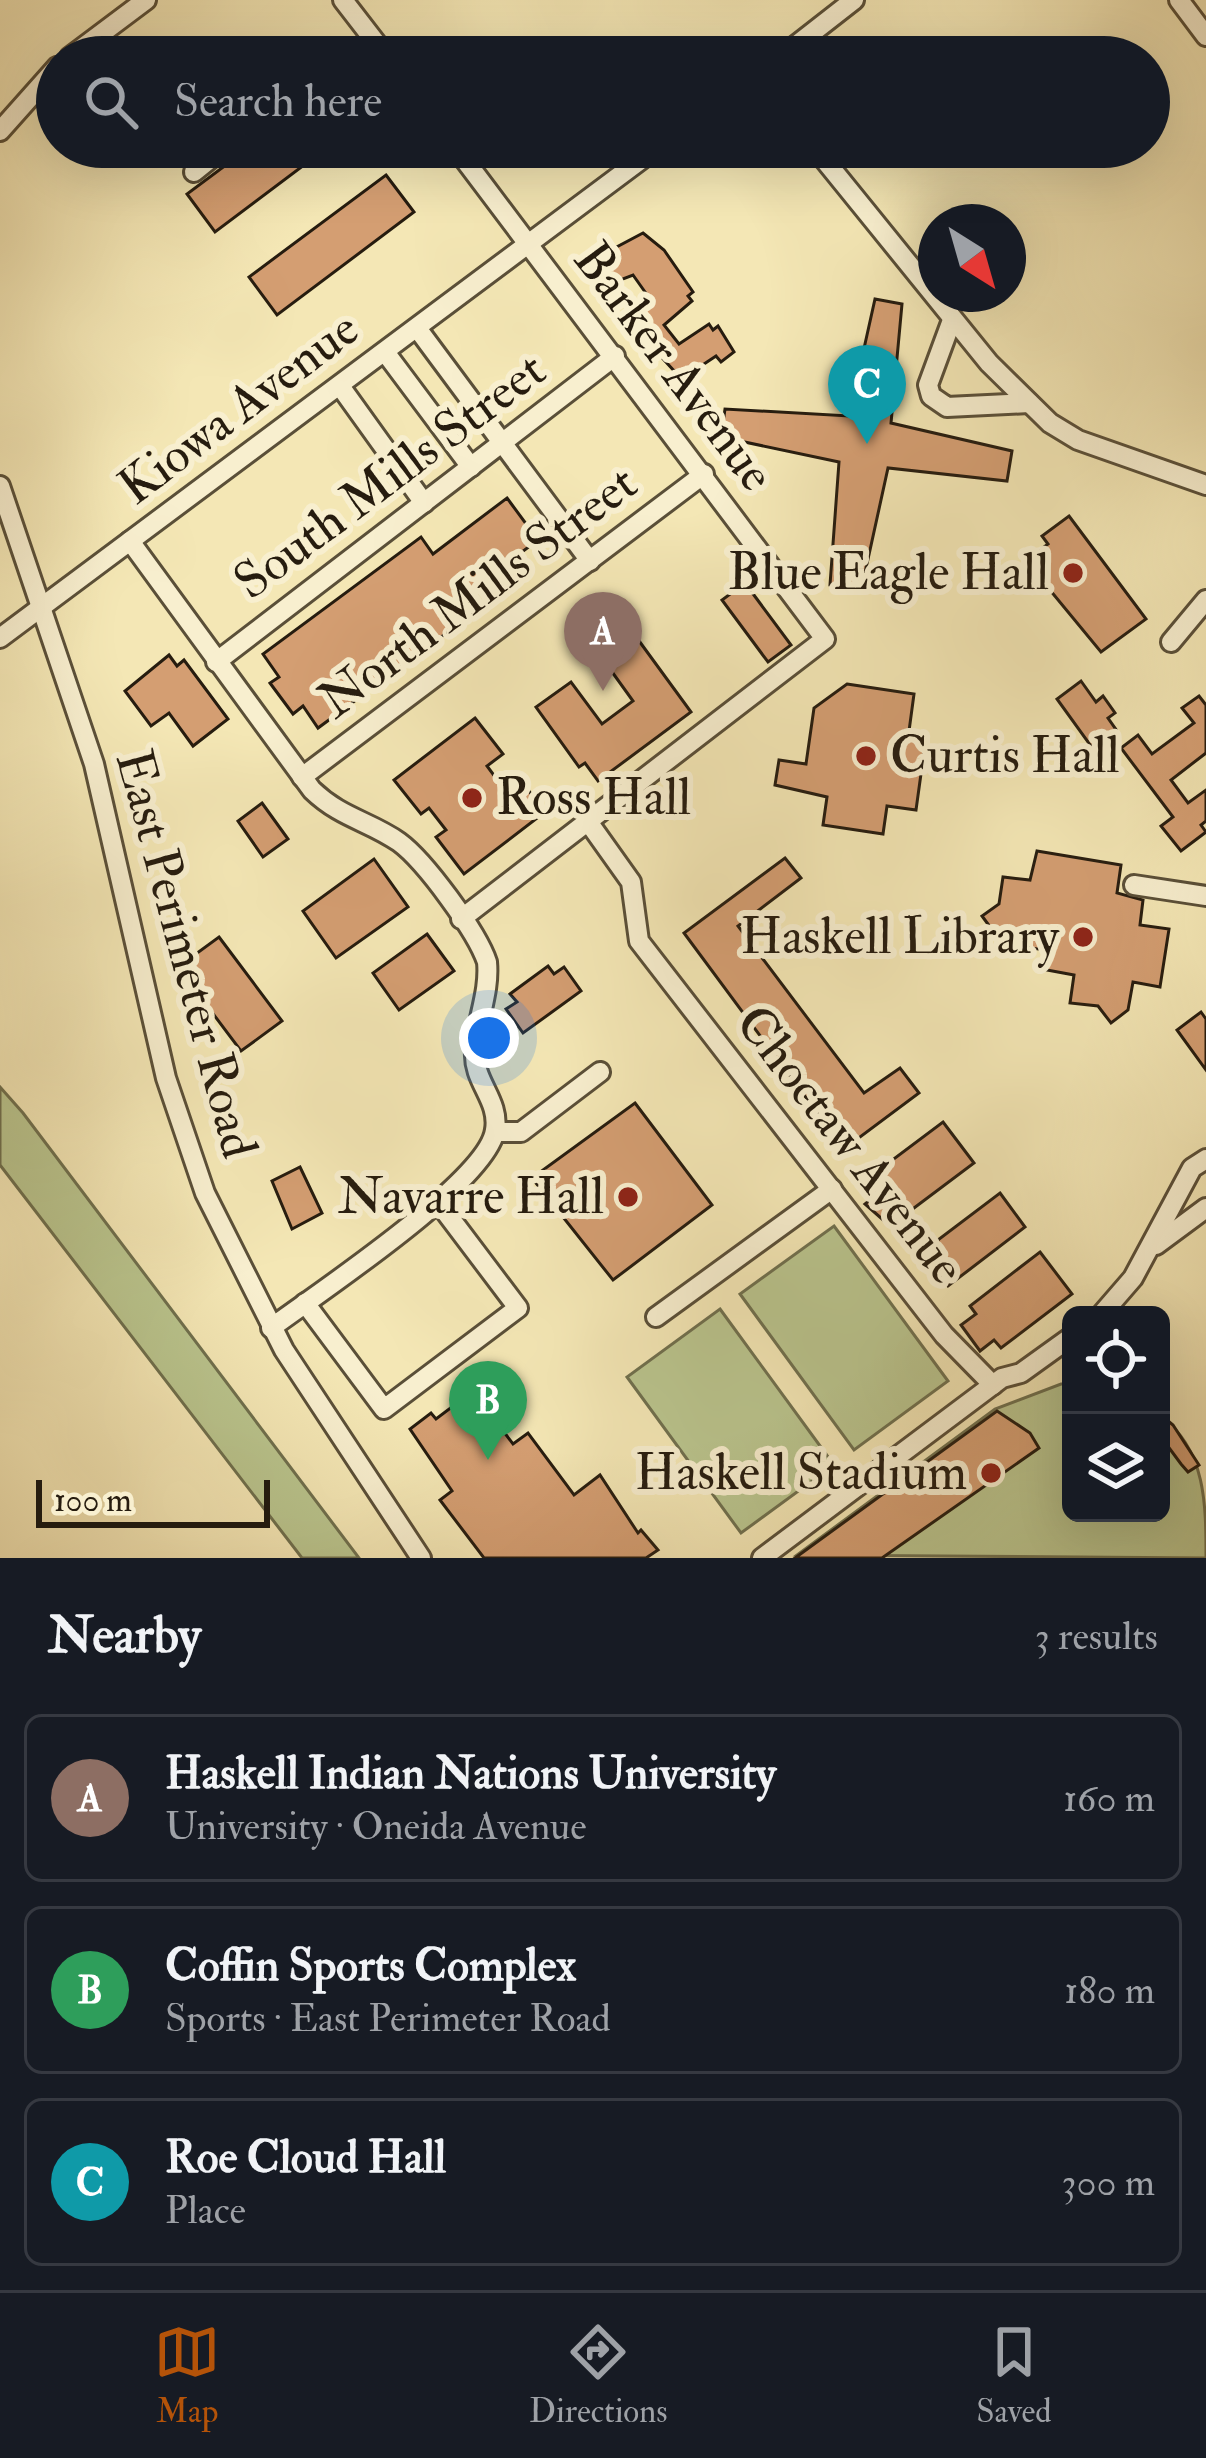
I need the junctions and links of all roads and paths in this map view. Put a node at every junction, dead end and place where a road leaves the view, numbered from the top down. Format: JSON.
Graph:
{"nodes":[{"id":1,"x":146,"y":0,"type":"edge"},
{"id":2,"x":344,"y":0,"type":"edge"},
{"id":3,"x":854,"y":0,"type":"edge"},
{"id":4,"x":1179,"y":0,"type":"edge"},
{"id":5,"x":98,"y":36,"type":"edge"},
{"id":6,"x":371,"y":36,"type":"edge"},
{"id":7,"x":808,"y":36,"type":"edge"},
{"id":8,"x":1206,"y":36,"type":"edge"},
{"id":9,"x":36,"y":90,"type":"edge"},
{"id":10,"x":0,"y":130,"type":"edge"},
{"id":11,"x":199,"y":168,"type":"edge"},
{"id":12,"x":471,"y":168,"type":"edge"},
{"id":13,"x":630,"y":168,"type":"edge"},
{"id":14,"x":831,"y":168,"type":"edge"},
{"id":15,"x":194,"y":172,"type":"dead end"},
{"id":16,"x":528,"y":244,"type":"junction"},
{"id":17,"x":952,"y":320,"type":"junction"},
{"id":18,"x":417,"y":328,"type":"junction"},
{"id":19,"x":385,"y":352,"type":"junction"},
{"id":20,"x":615,"y":356,"type":"junction"},
{"id":21,"x":340,"y":386,"type":"junction"},
{"id":22,"x":1029,"y":403,"type":"junction"},
{"id":23,"x":502,"y":443,"type":"junction"},
{"id":24,"x":470,"y":467,"type":"junction"},
{"id":25,"x":704,"y":474,"type":"junction"},
{"id":26,"x":1206,"y":485,"type":"edge"},
{"id":27,"x":0,"y":486,"type":"edge"},
{"id":28,"x":424,"y":503,"type":"junction"},
{"id":29,"x":130,"y":542,"type":"junction"},
{"id":30,"x":590,"y":560,"type":"junction"},
{"id":31,"x":1206,"y":600,"type":"edge"},
{"id":32,"x":41,"y":607,"type":"junction"},
{"id":33,"x":0,"y":638,"type":"edge"},
{"id":34,"x":1171,"y":642,"type":"dead end"},
{"id":35,"x":216,"y":662,"type":"junction"},
{"id":36,"x":302,"y":777,"type":"junction"},
{"id":37,"x":590,"y":823,"type":"junction"},
{"id":38,"x":1135,"y":885,"type":"dead end"},
{"id":39,"x":1206,"y":896,"type":"edge"},
{"id":40,"x":461,"y":919,"type":"junction"},
{"id":41,"x":600,"y":1072,"type":"dead end"},
{"id":42,"x":495,"y":1132,"type":"junction"},
{"id":43,"x":1206,"y":1159,"type":"edge"},
{"id":44,"x":832,"y":1189,"type":"junction"},
{"id":45,"x":438,"y":1202,"type":"junction"},
{"id":46,"x":1206,"y":1208,"type":"edge"},
{"id":47,"x":1144,"y":1257,"type":"junction"},
{"id":48,"x":305,"y":1303,"type":"junction"},
{"id":49,"x":1108,"y":1306,"type":"edge"},
{"id":50,"x":656,"y":1317,"type":"dead end"},
{"id":51,"x":272,"y":1328,"type":"junction"},
{"id":52,"x":1062,"y":1344,"type":"edge"},
{"id":53,"x":993,"y":1385,"type":"junction"},
{"id":54,"x":421,"y":1558,"type":"edge"},
{"id":55,"x":762,"y":1558,"type":"edge"}],
"edges":[{"from":1,"to":5,"type":"street"},
{"from":2,"to":6,"type":"street"},
{"from":3,"to":7,"type":"street"},
{"from":4,"to":8,"type":"street"},
{"from":9,"to":10,"type":"street"},
{"from":11,"to":15,"type":"street"},
{"from":12,"to":16,"type":"street","name":"Barker Avenue"},
{"from":13,"to":16,"type":"street","name":"Kiowa Avenue"},
{"from":14,"to":17,"type":"street"},
{"from":16,"to":18,"type":"street","name":"Kiowa Avenue"},
{"from":16,"to":20,"type":"street","name":"Barker Avenue"},
{"from":17,"to":22,"type":"street"},
{"from":17,"to":22,"type":"street"},
{"from":18,"to":19,"type":"street","name":"Kiowa Avenue"},
{"from":18,"to":23,"type":"street"},
{"from":19,"to":21,"type":"street","name":"Kiowa Avenue"},
{"from":19,"to":24,"type":"street"},
{"from":20,"to":23,"type":"street","name":"South Mills Street"},
{"from":20,"to":25,"type":"street","name":"Barker Avenue"},
{"from":21,"to":28,"type":"street"},
{"from":21,"to":29,"type":"street","name":"Kiowa Avenue"},
{"from":22,"to":26,"type":"street"},
{"from":23,"to":24,"type":"street","name":"South Mills Street"},
{"from":23,"to":30,"type":"street"},
{"from":24,"to":28,"type":"street","name":"South Mills Street"},
{"from":25,"to":30,"type":"street","name":"North Mills Street"},
{"from":25,"to":37,"type":"street","name":"Barker Avenue"},
{"from":27,"to":32,"type":"street","name":"East Perimeter Road"},
{"from":28,"to":35,"type":"street","name":"South Mills Street"},
{"from":29,"to":32,"type":"street","name":"Kiowa Avenue"},
{"from":29,"to":35,"type":"street"},
{"from":30,"to":36,"type":"street","name":"North Mills Street"},
{"from":31,"to":34,"type":"street"},
{"from":32,"to":33,"type":"street","name":"Kiowa Avenue"},
{"from":32,"to":51,"type":"street","name":"East Perimeter Road"},
{"from":35,"to":36,"type":"street"},
{"from":36,"to":40,"type":"street"},
{"from":37,"to":40,"type":"street"},
{"from":37,"to":44,"type":"street","name":"Choctaw Avenue"},
{"from":38,"to":39,"type":"street"},
{"from":40,"to":42,"type":"street"},
{"from":41,"to":42,"type":"street"},
{"from":42,"to":45,"type":"street"},
{"from":43,"to":47,"type":"street"},
{"from":44,"to":50,"type":"street"},
{"from":44,"to":53,"type":"street","name":"Choctaw Avenue"},
{"from":45,"to":48,"type":"street"},
{"from":45,"to":48,"type":"street"},
{"from":46,"to":47,"type":"street"},
{"from":47,"to":49,"type":"street"},
{"from":48,"to":51,"type":"street"},
{"from":51,"to":54,"type":"street","name":"East Perimeter Road"},
{"from":52,"to":53,"type":"street"},
{"from":53,"to":55,"type":"street"}]}
